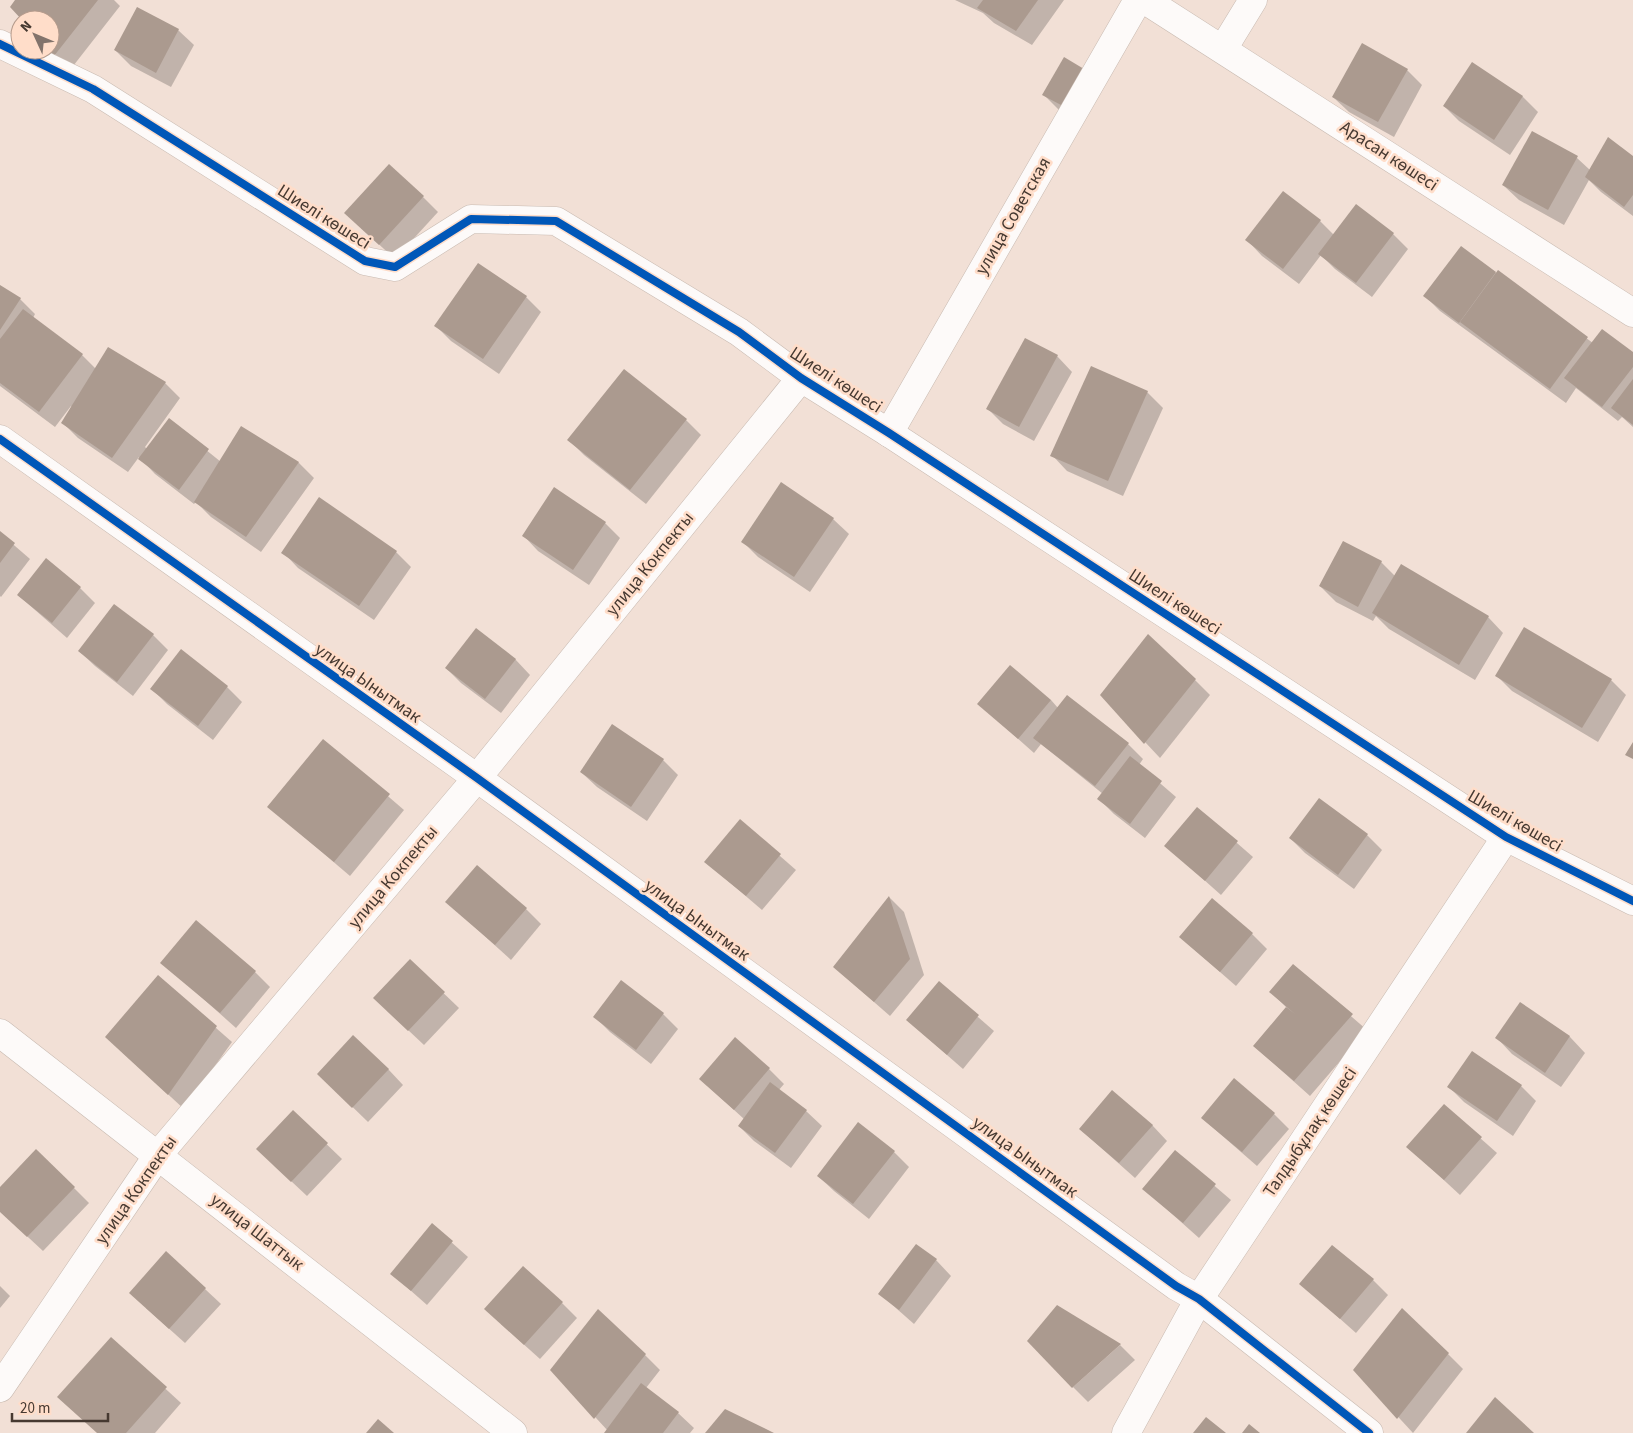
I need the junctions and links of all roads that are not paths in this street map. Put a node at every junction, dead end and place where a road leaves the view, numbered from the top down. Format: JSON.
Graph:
{"nodes":[{"id":1,"x":1138,"y":0,"type":"edge"},
{"id":2,"x":1145,"y":0,"type":"edge"},
{"id":3,"x":1252,"y":0,"type":"edge"},
{"id":4,"x":0,"y":44,"type":"edge"},
{"id":5,"x":1223,"y":49,"type":"junction"},
{"id":6,"x":1633,"y":313,"type":"edge"},
{"id":7,"x":802,"y":378,"type":"junction"},
{"id":8,"x":889,"y":433,"type":"junction"},
{"id":9,"x":0,"y":439,"type":"edge"},
{"id":10,"x":477,"y":778,"type":"junction"},
{"id":11,"x":1506,"y":837,"type":"junction"},
{"id":12,"x":1633,"y":901,"type":"edge"},
{"id":13,"x":0,"y":1033,"type":"edge"},
{"id":14,"x":158,"y":1154,"type":"junction"},
{"id":15,"x":1199,"y":1299,"type":"junction"},
{"id":16,"x":0,"y":1388,"type":"edge"},
{"id":17,"x":513,"y":1433,"type":"edge"},
{"id":18,"x":1126,"y":1433,"type":"edge"},
{"id":19,"x":1370,"y":1433,"type":"edge"}],
"edges":[{"from":1,"to":8,"type":"street","name":"улица Советская"},
{"from":2,"to":5,"type":"street","name":"Арасан көшесі"},
{"from":3,"to":5,"type":"street"},
{"from":4,"to":7,"type":"street","name":"Шиелі көшесі"},
{"from":5,"to":6,"type":"street","name":"Арасан көшесі"},
{"from":7,"to":8,"type":"street","name":"Шиелі көшесі"},
{"from":7,"to":10,"type":"street","name":"улица Кокпекты"},
{"from":8,"to":11,"type":"street","name":"Шиелі көшесі"},
{"from":9,"to":10,"type":"street","name":"улица Ынытмак"},
{"from":10,"to":14,"type":"street","name":"улица Кокпекты"},
{"from":10,"to":15,"type":"street","name":"улица Ынытмак"},
{"from":11,"to":12,"type":"street","name":"Шиелі көшесі"},
{"from":11,"to":15,"type":"street","name":"Талдыбұлақ көшесі"},
{"from":13,"to":14,"type":"street","name":"улица Шаттык"},
{"from":14,"to":16,"type":"street","name":"улица Кокпекты"},
{"from":14,"to":17,"type":"street","name":"улица Шаттык"},
{"from":15,"to":18,"type":"street","name":"Талдыбұлақ көшесі"},
{"from":15,"to":19,"type":"street","name":"улица Ынытмак"}]}
